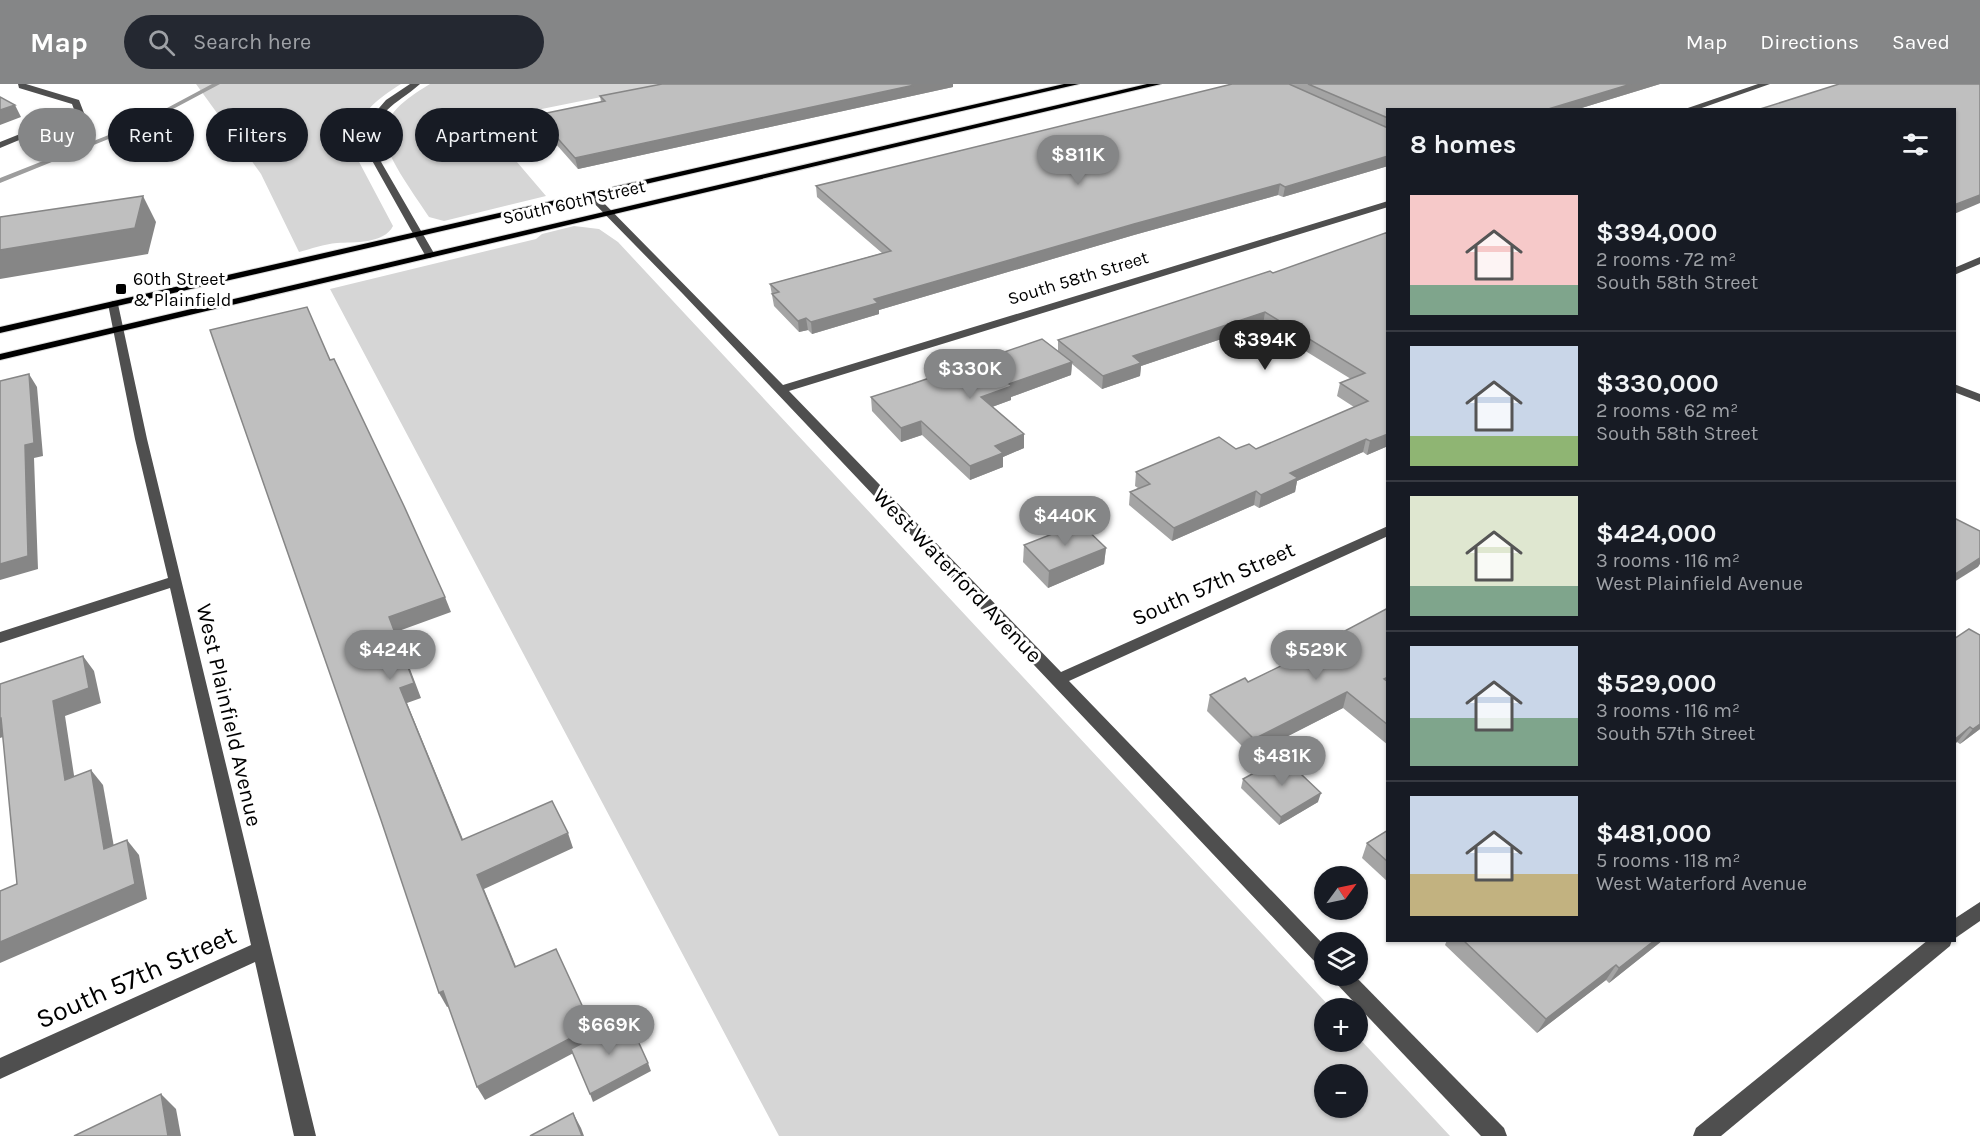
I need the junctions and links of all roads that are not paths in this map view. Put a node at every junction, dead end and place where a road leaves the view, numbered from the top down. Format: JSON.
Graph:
{"nodes":[{"id":1,"x":22,"y":84,"type":"edge"},
{"id":2,"x":416,"y":84,"type":"edge"},
{"id":3,"x":1075,"y":84,"type":"edge"},
{"id":4,"x":1158,"y":84,"type":"edge"},
{"id":5,"x":1766,"y":84,"type":"edge"},
{"id":6,"x":1692,"y":108,"type":"edge"},
{"id":7,"x":0,"y":145,"type":"edge"},
{"id":8,"x":590,"y":194,"type":"junction"},
{"id":9,"x":1386,"y":205,"type":"edge"},
{"id":10,"x":608,"y":213,"type":"junction"},
{"id":11,"x":417,"y":235,"type":"junction"},
{"id":12,"x":430,"y":255,"type":"junction"},
{"id":13,"x":1980,"y":260,"type":"edge"},
{"id":14,"x":1956,"y":271,"type":"edge"},
{"id":15,"x":113,"y":304,"type":"junction"},
{"id":16,"x":117,"y":329,"type":"junction"},
{"id":17,"x":0,"y":330,"type":"edge"},
{"id":18,"x":0,"y":357,"type":"edge"},
{"id":19,"x":1956,"y":388,"type":"edge"},
{"id":20,"x":780,"y":390,"type":"junction"},
{"id":21,"x":1980,"y":398,"type":"edge"},
{"id":22,"x":1386,"y":531,"type":"edge"},
{"id":23,"x":176,"y":581,"type":"junction"},
{"id":24,"x":0,"y":638,"type":"edge"},
{"id":25,"x":1058,"y":680,"type":"junction"},
{"id":26,"x":1980,"y":910,"type":"edge"},
{"id":27,"x":1956,"y":929,"type":"edge"},
{"id":28,"x":1941,"y":942,"type":"edge"},
{"id":29,"x":1314,"y":948,"type":"edge"},
{"id":30,"x":261,"y":950,"type":"junction"},
{"id":31,"x":1352,"y":986,"type":"edge"},
{"id":32,"x":0,"y":1068,"type":"edge"},
{"id":33,"x":305,"y":1136,"type":"edge"},
{"id":34,"x":1496,"y":1136,"type":"edge"},
{"id":35,"x":1704,"y":1136,"type":"edge"}],
"edges":[{"from":1,"to":7,"type":"street"},
{"from":2,"to":11,"type":"street"},
{"from":3,"to":8,"type":"main road","name":"South 60th Street"},
{"from":4,"to":10,"type":"main road","name":"South 60th Street"},
{"from":5,"to":6,"type":"street"},
{"from":8,"to":10,"type":"street","name":"West Waterford Avenue"},
{"from":8,"to":11,"type":"main road","name":"South 60th Street"},
{"from":9,"to":20,"type":"street","name":"South 58th Street"},
{"from":10,"to":12,"type":"main road","name":"South 60th Street"},
{"from":10,"to":20,"type":"street","name":"West Waterford Avenue"},
{"from":11,"to":12,"type":"street"},
{"from":11,"to":15,"type":"main road","name":"South 60th Street"},
{"from":12,"to":16,"type":"main road","name":"South 60th Street"},
{"from":13,"to":14,"type":"street"},
{"from":15,"to":16,"type":"street","name":"West Plainfield Avenue"},
{"from":15,"to":17,"type":"main road","name":"South 60th Street"},
{"from":16,"to":18,"type":"main road","name":"South 60th Street"},
{"from":16,"to":23,"type":"street","name":"West Plainfield Avenue"},
{"from":19,"to":21,"type":"street"},
{"from":20,"to":25,"type":"street","name":"West Waterford Avenue"},
{"from":22,"to":25,"type":"street","name":"South 57th Street"},
{"from":23,"to":24,"type":"street"},
{"from":23,"to":30,"type":"street","name":"West Plainfield Avenue"},
{"from":25,"to":29,"type":"street","name":"West Waterford Avenue"},
{"from":26,"to":27,"type":"street"},
{"from":28,"to":35,"type":"street"},
{"from":30,"to":32,"type":"street","name":"South 57th Street"},
{"from":30,"to":33,"type":"street","name":"West Plainfield Avenue"},
{"from":31,"to":34,"type":"street"}]}
